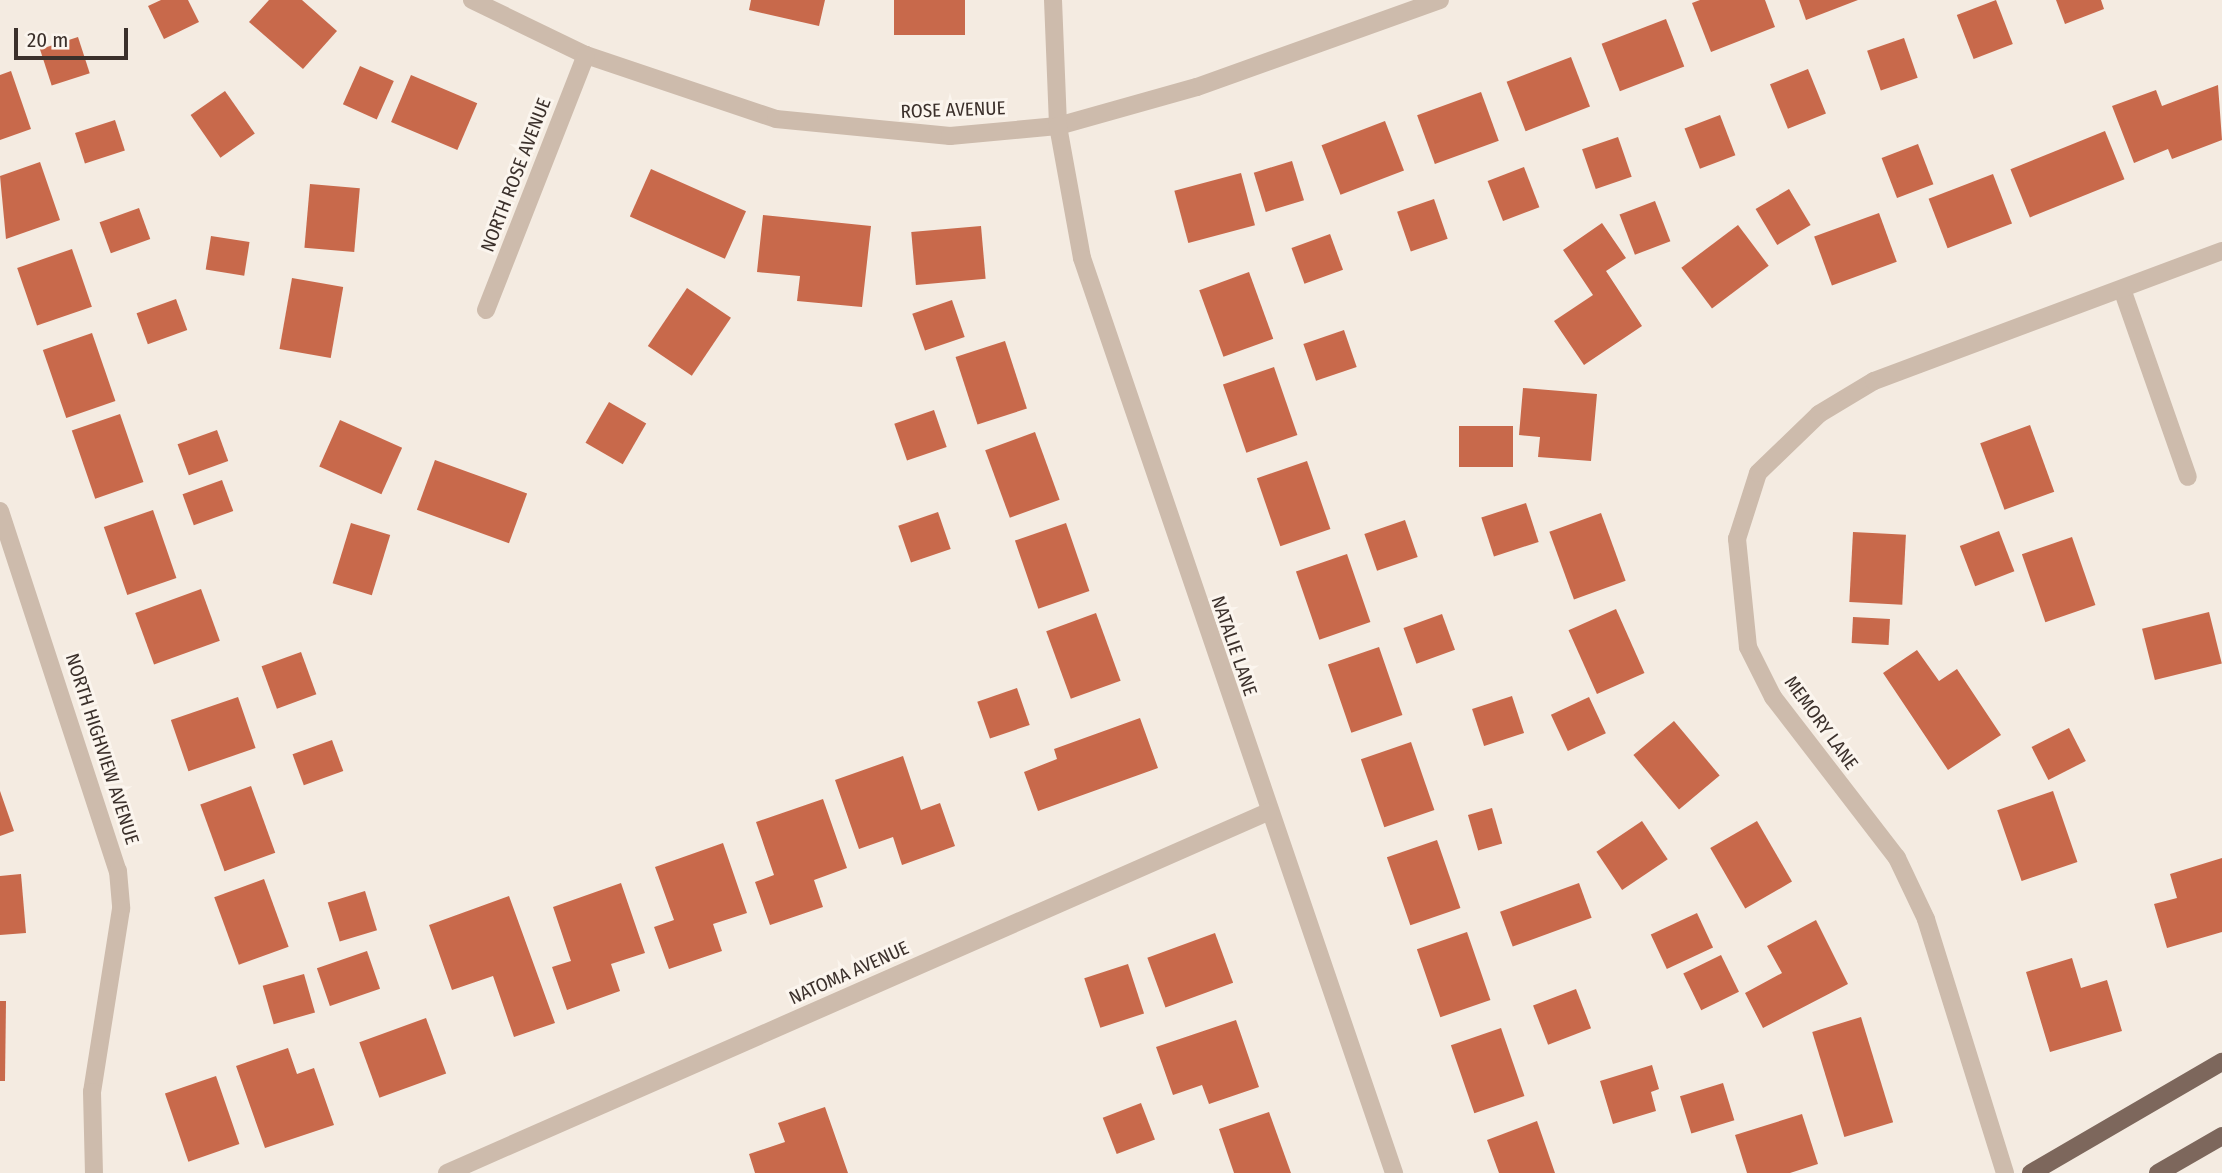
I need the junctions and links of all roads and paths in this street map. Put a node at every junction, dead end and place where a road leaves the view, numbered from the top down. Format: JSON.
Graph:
{"nodes":[{"id":1,"x":472,"y":0,"type":"edge"},
{"id":2,"x":1053,"y":0,"type":"edge"},
{"id":3,"x":1440,"y":0,"type":"edge"},
{"id":4,"x":586,"y":55,"type":"junction"},
{"id":5,"x":1058,"y":126,"type":"junction"},
{"id":6,"x":2222,"y":251,"type":"edge"},
{"id":7,"x":2122,"y":289,"type":"junction"},
{"id":8,"x":486,"y":310,"type":"dead end"},
{"id":9,"x":2188,"y":477,"type":"dead end"},
{"id":10,"x":0,"y":511,"type":"edge"},
{"id":11,"x":1268,"y":812,"type":"junction"},
{"id":12,"x":2222,"y":1062,"type":"edge"},
{"id":13,"x":2222,"y":1136,"type":"edge"},
{"id":14,"x":94,"y":1173,"type":"edge"},
{"id":15,"x":447,"y":1173,"type":"edge"},
{"id":16,"x":1394,"y":1173,"type":"edge"},
{"id":17,"x":2005,"y":1173,"type":"edge"},
{"id":18,"x":2031,"y":1173,"type":"edge"},
{"id":19,"x":2158,"y":1173,"type":"edge"}],
"edges":[{"from":1,"to":4,"type":"street","name":"ROSE AVENUE"},
{"from":2,"to":5,"type":"street","name":"NATALIE LANE"},
{"from":3,"to":5,"type":"street","name":"ROSE AVENUE"},
{"from":4,"to":5,"type":"street","name":"ROSE AVENUE"},
{"from":4,"to":8,"type":"street","name":"NORTH ROSE AVENUE"},
{"from":5,"to":11,"type":"street","name":"NATALIE LANE"},
{"from":6,"to":7,"type":"street","name":"MEMORY LANE"},
{"from":7,"to":9,"type":"street"},
{"from":7,"to":17,"type":"street","name":"MEMORY LANE"},
{"from":10,"to":14,"type":"street","name":"NORTH HIGHVIEW AVENUE"},
{"from":11,"to":15,"type":"street","name":"NATOMA AVENUE"},
{"from":11,"to":16,"type":"street","name":"NATALIE LANE"},
{"from":12,"to":18,"type":"main road"},
{"from":13,"to":19,"type":"main road"}]}
